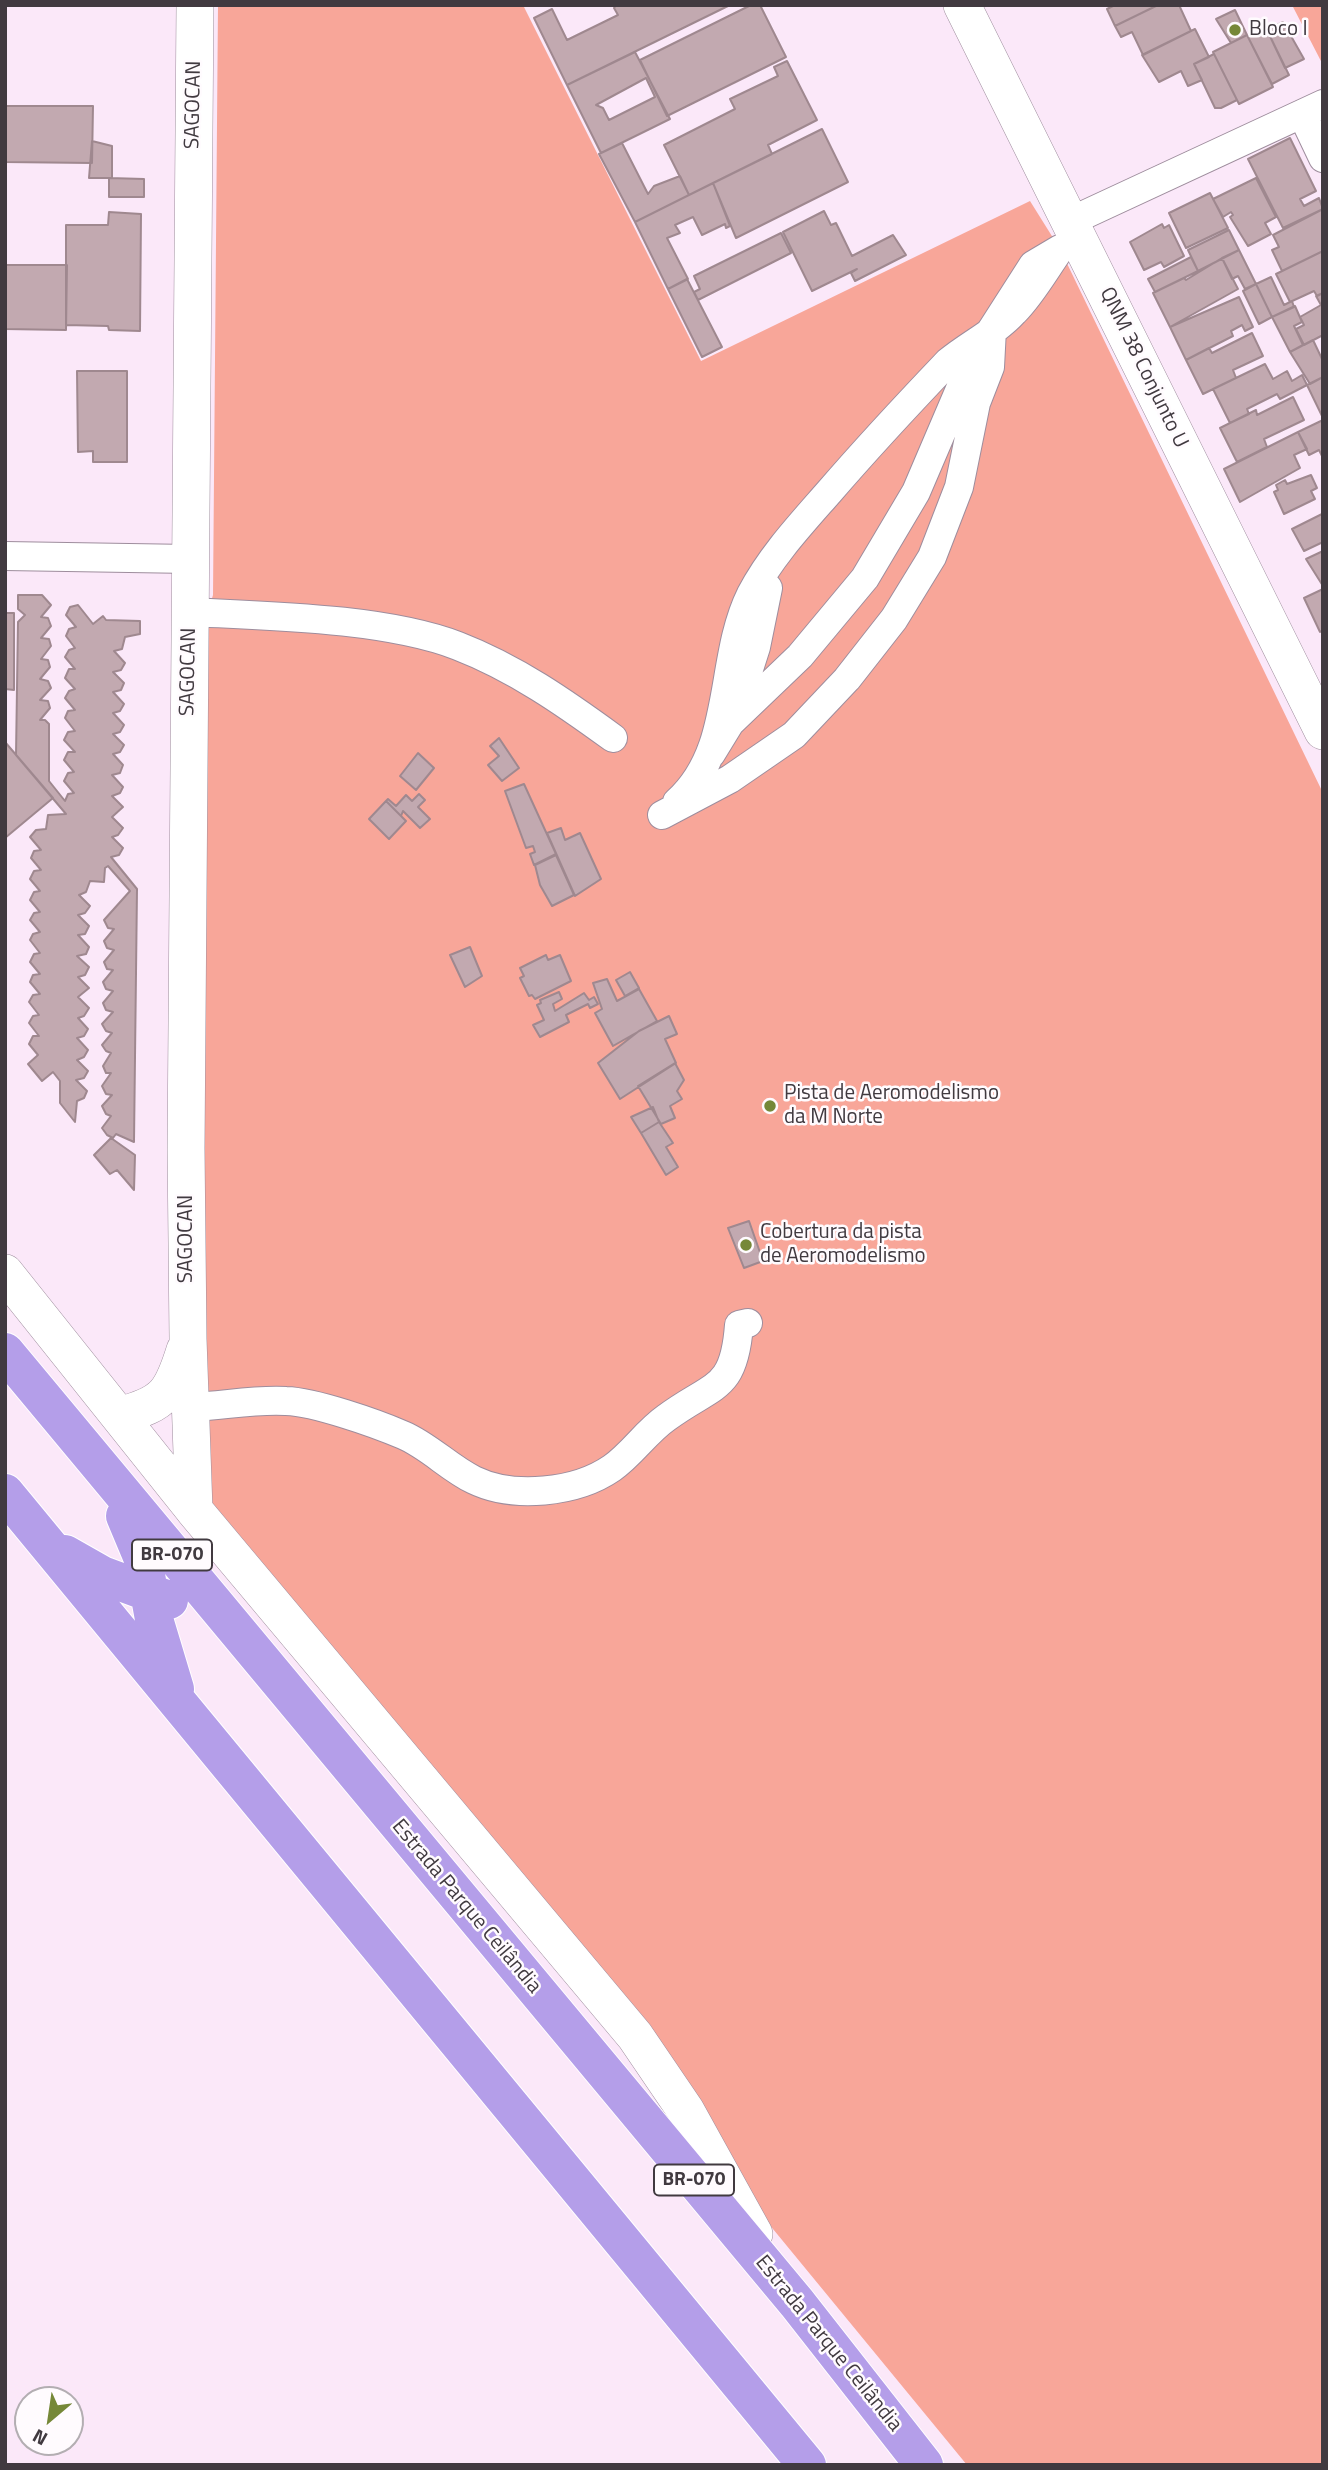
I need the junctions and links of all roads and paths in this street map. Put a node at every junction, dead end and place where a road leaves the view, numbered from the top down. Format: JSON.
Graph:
{"nodes":[{"id":1,"x":195,"y":5,"type":"edge"},
{"id":2,"x":962,"y":5,"type":"edge"},
{"id":3,"x":1312,"y":109,"type":"edge"},
{"id":4,"x":1323,"y":158,"type":"edge"},
{"id":5,"x":1071,"y":221,"type":"junction"},
{"id":6,"x":992,"y":330,"type":"junction"},
{"id":7,"x":5,"y":556,"type":"edge"},
{"id":8,"x":191,"y":559,"type":"junction"},
{"id":9,"x":768,"y":568,"type":"junction"},
{"id":10,"x":190,"y":612,"type":"junction"},
{"id":11,"x":730,"y":723,"type":"junction"},
{"id":12,"x":1323,"y":731,"type":"edge"},
{"id":13,"x":613,"y":738,"type":"dead end"},
{"id":14,"x":711,"y":754,"type":"junction"},
{"id":15,"x":5,"y":1273,"type":"edge"},
{"id":16,"x":748,"y":1323,"type":"dead end"},
{"id":17,"x":188,"y":1339,"type":"junction"},
{"id":18,"x":5,"y":1352,"type":"edge"},
{"id":19,"x":191,"y":1407,"type":"junction"},
{"id":20,"x":121,"y":1415,"type":"junction"},
{"id":21,"x":96,"y":1463,"type":"junction"},
{"id":22,"x":5,"y":1493,"type":"edge"},
{"id":23,"x":194,"y":1510,"type":"junction"},
{"id":24,"x":43,"y":1539,"type":"junction"},
{"id":25,"x":151,"y":1594,"type":"junction"},
{"id":26,"x":249,"y":1646,"type":"junction"},
{"id":27,"x":181,"y":1707,"type":"junction"},
{"id":28,"x":797,"y":2303,"type":"junction"},
{"id":29,"x":807,"y":2465,"type":"edge"},
{"id":30,"x":924,"y":2465,"type":"edge"}],
"edges":[{"from":1,"to":8,"type":"street","name":"SAGOCAN"},
{"from":2,"to":5,"type":"street","name":"QNM 38 Conjunto U"},
{"from":3,"to":4,"type":"street"},
{"from":3,"to":5,"type":"street"},
{"from":5,"to":12,"type":"street","name":"QNM 38 Conjunto U"},
{"from":6,"to":9,"type":"street"},
{"from":6,"to":11,"type":"street"},
{"from":6,"to":14,"type":"street"},
{"from":7,"to":8,"type":"street"},
{"from":8,"to":10,"type":"street","name":"SAGOCAN"},
{"from":9,"to":11,"type":"street"},
{"from":9,"to":14,"type":"street"},
{"from":10,"to":13,"type":"street"},
{"from":10,"to":17,"type":"street","name":"SAGOCAN"},
{"from":11,"to":14,"type":"street"},
{"from":15,"to":20,"type":"street"},
{"from":16,"to":19,"type":"street"},
{"from":17,"to":19,"type":"street","name":"SAGOCAN"},
{"from":17,"to":20,"type":"street","name":"SAGOCAN"},
{"from":18,"to":21,"type":"highway","name":"Estrada Parque Ceilândia","number":"BR-070"},
{"from":19,"to":23,"type":"street","name":"SAGOCAN"},
{"from":20,"to":23,"type":"street"},
{"from":21,"to":25,"type":"highway"},
{"from":21,"to":26,"type":"highway","name":"Estrada Parque Ceilândia","number":"BR-070"},
{"from":22,"to":24,"type":"highway"},
{"from":23,"to":28,"type":"street"},
{"from":24,"to":25,"type":"highway"},
{"from":24,"to":27,"type":"highway"},
{"from":25,"to":26,"type":"highway"},
{"from":25,"to":27,"type":"highway"},
{"from":26,"to":28,"type":"highway","name":"Estrada Parque Ceilândia","number":"BR-070"},
{"from":27,"to":29,"type":"highway"},
{"from":28,"to":30,"type":"highway","name":"Estrada Parque Ceilândia","number":"BR-070"}]}
